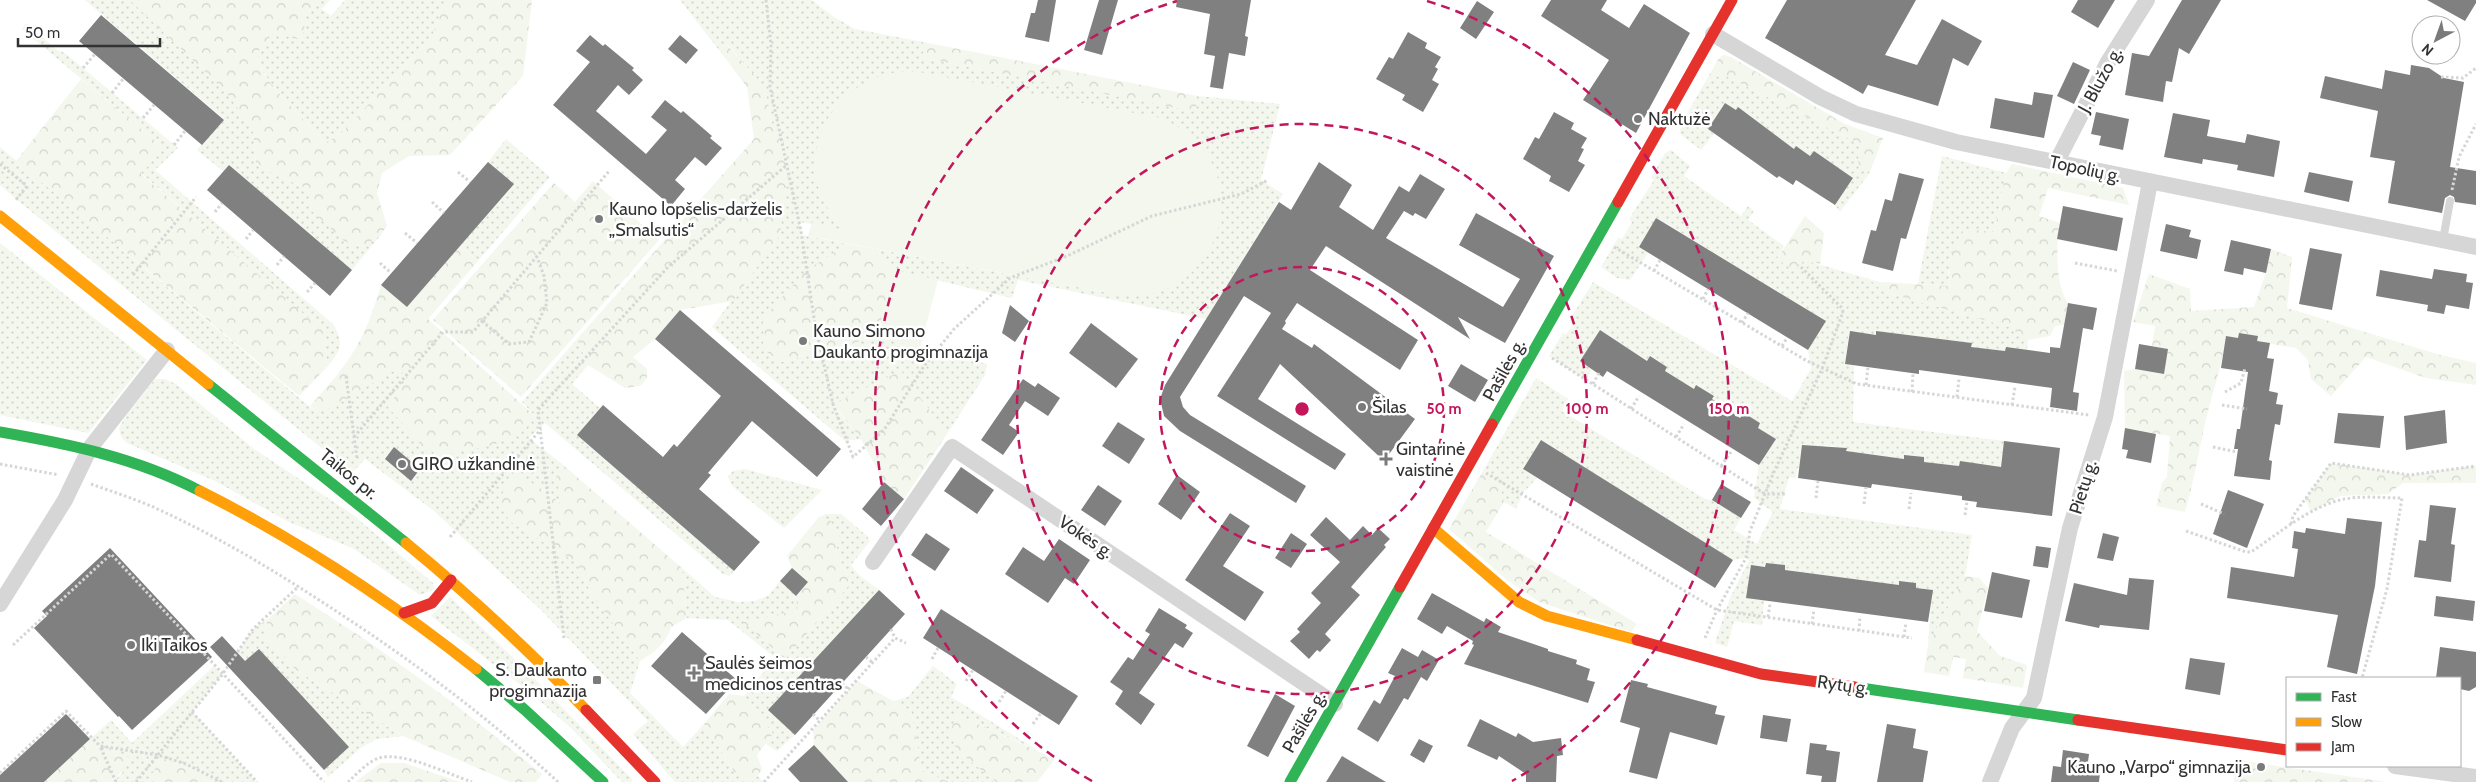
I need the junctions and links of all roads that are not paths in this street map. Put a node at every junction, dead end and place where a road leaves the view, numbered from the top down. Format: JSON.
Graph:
{"nodes":[{"id":1,"x":1732,"y":0,"type":"edge"},
{"id":2,"x":2147,"y":0,"type":"edge"},
{"id":3,"x":1713,"y":34,"type":"junction"},
{"id":4,"x":2056,"y":163,"type":"junction"},
{"id":5,"x":2150,"y":182,"type":"junction"},
{"id":6,"x":2450,"y":201,"type":"road end"},
{"id":7,"x":0,"y":216,"type":"edge"},
{"id":8,"x":2443,"y":240,"type":"junction"},
{"id":9,"x":2476,"y":247,"type":"edge"},
{"id":10,"x":167,"y":350,"type":"junction"},
{"id":11,"x":0,"y":432,"type":"edge"},
{"id":12,"x":90,"y":448,"type":"junction"},
{"id":13,"x":1433,"y":528,"type":"junction"},
{"id":14,"x":874,"y":562,"type":"dead end"},
{"id":15,"x":451,"y":580,"type":"junction"},
{"id":16,"x":0,"y":604,"type":"edge"},
{"id":17,"x":404,"y":613,"type":"junction"},
{"id":18,"x":1335,"y":704,"type":"junction"},
{"id":19,"x":2023,"y":712,"type":"junction"},
{"id":20,"x":2286,"y":750,"type":"edge"},
{"id":21,"x":2402,"y":767,"type":"edge"},
{"id":22,"x":2476,"y":777,"type":"edge"},
{"id":23,"x":603,"y":782,"type":"edge"},
{"id":24,"x":655,"y":782,"type":"edge"},
{"id":25,"x":1290,"y":782,"type":"edge"},
{"id":26,"x":1990,"y":782,"type":"edge"}],
"edges":[{"from":1,"to":3,"type":"street","name":"Pašilės g."},
{"from":2,"to":4,"type":"street","name":"J. Blužo g."},
{"from":3,"to":4,"type":"street","name":"Topolių g."},
{"from":3,"to":13,"type":"street","name":"Pašilės g."},
{"from":4,"to":5,"type":"street","name":"Topolių g."},
{"from":5,"to":8,"type":"street","name":"Topolių g."},
{"from":5,"to":19,"type":"street","name":"Pietų g."},
{"from":6,"to":8,"type":"lane"},
{"from":7,"to":10,"type":"street","name":"Taikos pr."},
{"from":8,"to":9,"type":"street","name":"Topolių g."},
{"from":10,"to":12,"type":"street"},
{"from":10,"to":15,"type":"street","name":"Taikos pr."},
{"from":11,"to":12,"type":"street"},
{"from":12,"to":16,"type":"street"},
{"from":12,"to":17,"type":"street"},
{"from":13,"to":18,"type":"street","name":"Pašilės g."},
{"from":13,"to":19,"type":"street","name":"Rytų g."},
{"from":14,"to":18,"type":"street","name":"Vokės g."},
{"from":15,"to":17,"type":"street"},
{"from":15,"to":24,"type":"street","name":"Taikos pr."},
{"from":17,"to":23,"type":"street"},
{"from":18,"to":25,"type":"street","name":"Pašilės g."},
{"from":19,"to":20,"type":"street","name":"Rytų g."},
{"from":19,"to":26,"type":"street","name":"Pietų g."},
{"from":21,"to":22,"type":"street"}]}
